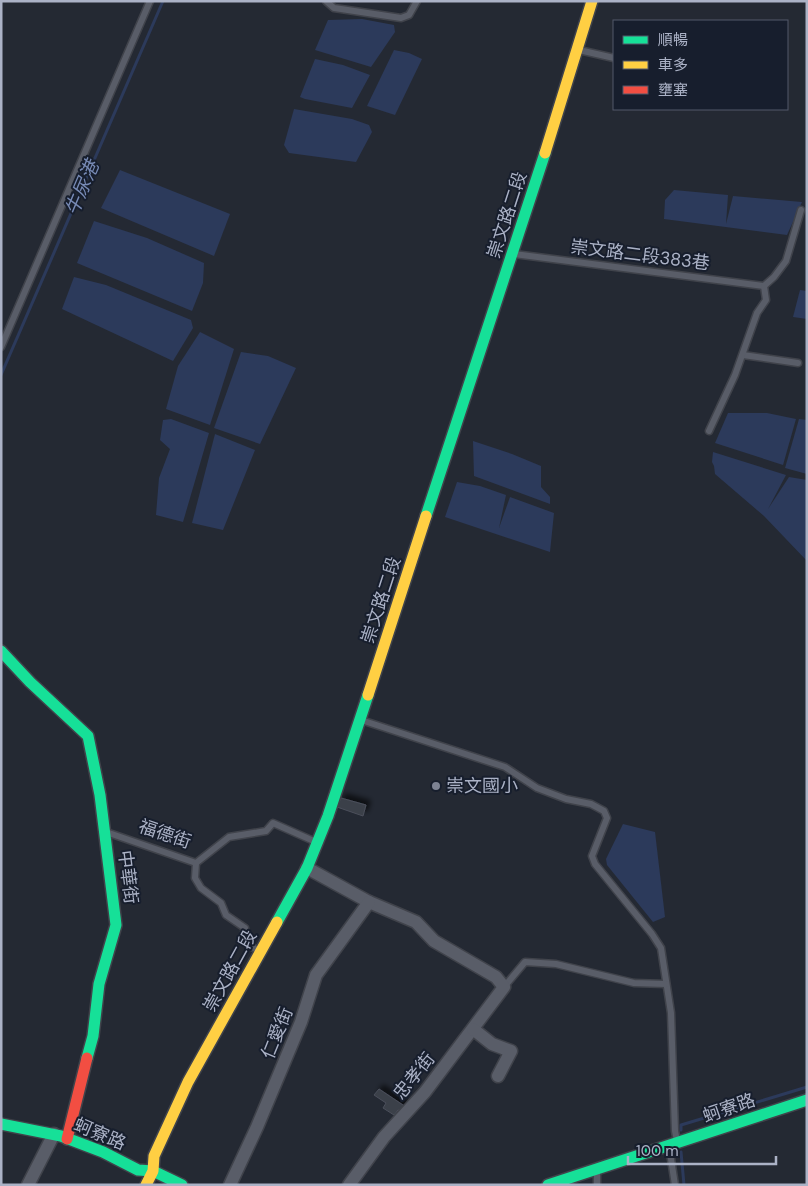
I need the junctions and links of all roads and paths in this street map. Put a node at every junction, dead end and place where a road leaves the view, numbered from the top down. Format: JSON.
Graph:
{"nodes":[{"id":1,"x":150,"y":1,"type":"edge"},
{"id":2,"x":326,"y":1,"type":"edge"},
{"id":3,"x":417,"y":1,"type":"edge"},
{"id":4,"x":592,"y":1,"type":"edge"},
{"id":5,"x":578,"y":50,"type":"junction"},
{"id":6,"x":613,"y":58,"type":"edge"},
{"id":7,"x":801,"y":210,"type":"dead end"},
{"id":8,"x":513,"y":254,"type":"junction"},
{"id":9,"x":764,"y":286,"type":"junction"},
{"id":10,"x":1,"y":347,"type":"edge"},
{"id":11,"x":742,"y":355,"type":"junction"},
{"id":12,"x":798,"y":363,"type":"dead end"},
{"id":13,"x":709,"y":431,"type":"dead end"},
{"id":14,"x":1,"y":651,"type":"edge"},
{"id":15,"x":360,"y":720,"type":"junction"},
{"id":16,"x":105,"y":831,"type":"junction"},
{"id":17,"x":317,"y":842,"type":"junction"},
{"id":18,"x":196,"y":863,"type":"junction"},
{"id":19,"x":306,"y":868,"type":"junction"},
{"id":20,"x":369,"y":902,"type":"junction"},
{"id":21,"x":260,"y":952,"type":"junction"},
{"id":22,"x":666,"y":984,"type":"junction"},
{"id":23,"x":504,"y":988,"type":"junction"},
{"id":24,"x":473,"y":1029,"type":"junction"},
{"id":25,"x":498,"y":1076,"type":"dead end"},
{"id":26,"x":807,"y":1100,"type":"edge"},
{"id":27,"x":1,"y":1124,"type":"edge"},
{"id":28,"x":54,"y":1134,"type":"junction"},
{"id":29,"x":67,"y":1139,"type":"junction"},
{"id":30,"x":673,"y":1145,"type":"junction"},
{"id":31,"x":596,"y":1170,"type":"junction"},
{"id":32,"x":153,"y":1171,"type":"junction"},
{"id":33,"x":28,"y":1185,"type":"edge"},
{"id":34,"x":146,"y":1185,"type":"edge"},
{"id":35,"x":182,"y":1185,"type":"edge"},
{"id":36,"x":230,"y":1185,"type":"edge"},
{"id":37,"x":349,"y":1185,"type":"edge"},
{"id":38,"x":548,"y":1185,"type":"edge"},
{"id":39,"x":597,"y":1185,"type":"edge"},
{"id":40,"x":675,"y":1185,"type":"edge"}],
"edges":[{"from":1,"to":10,"type":"lane"},
{"from":2,"to":3,"type":"lane"},
{"from":4,"to":5,"type":"street","name":"崇文路二段"},
{"from":5,"to":6,"type":"lane"},
{"from":5,"to":8,"type":"street","name":"崇文路二段"},
{"from":7,"to":9,"type":"lane"},
{"from":8,"to":9,"type":"lane","name":"崇文路二段383巷"},
{"from":8,"to":15,"type":"street","name":"崇文路二段"},
{"from":9,"to":11,"type":"lane"},
{"from":11,"to":12,"type":"lane"},
{"from":11,"to":13,"type":"lane"},
{"from":14,"to":16,"type":"street","name":"中華街"},
{"from":15,"to":17,"type":"street","name":"崇文路二段"},
{"from":15,"to":22,"type":"lane"},
{"from":16,"to":18,"type":"lane","name":"福德街"},
{"from":16,"to":29,"type":"street","name":"中華街"},
{"from":17,"to":18,"type":"lane","name":"福德街"},
{"from":17,"to":19,"type":"street","name":"崇文路二段"},
{"from":18,"to":21,"type":"lane"},
{"from":19,"to":20,"type":"street"},
{"from":19,"to":21,"type":"street","name":"崇文路二段"},
{"from":20,"to":23,"type":"street"},
{"from":20,"to":36,"type":"street","name":"仁愛街"},
{"from":21,"to":32,"type":"street","name":"崇文路二段"},
{"from":22,"to":23,"type":"lane"},
{"from":22,"to":30,"type":"lane"},
{"from":23,"to":24,"type":"street","name":"忠孝街"},
{"from":24,"to":25,"type":"street"},
{"from":24,"to":37,"type":"street","name":"忠孝街"},
{"from":26,"to":30,"type":"street","name":"蚵寮路"},
{"from":27,"to":28,"type":"street","name":"蚵寮路"},
{"from":28,"to":29,"type":"street","name":"蚵寮路"},
{"from":28,"to":33,"type":"street"},
{"from":29,"to":32,"type":"street","name":"蚵寮路"},
{"from":30,"to":31,"type":"street","name":"蚵寮路"},
{"from":30,"to":40,"type":"lane"},
{"from":31,"to":38,"type":"street","name":"蚵寮路"},
{"from":31,"to":39,"type":"lane"},
{"from":32,"to":34,"type":"street","name":"崇文路二段"},
{"from":32,"to":35,"type":"street","name":"蚵寮路"}]}
